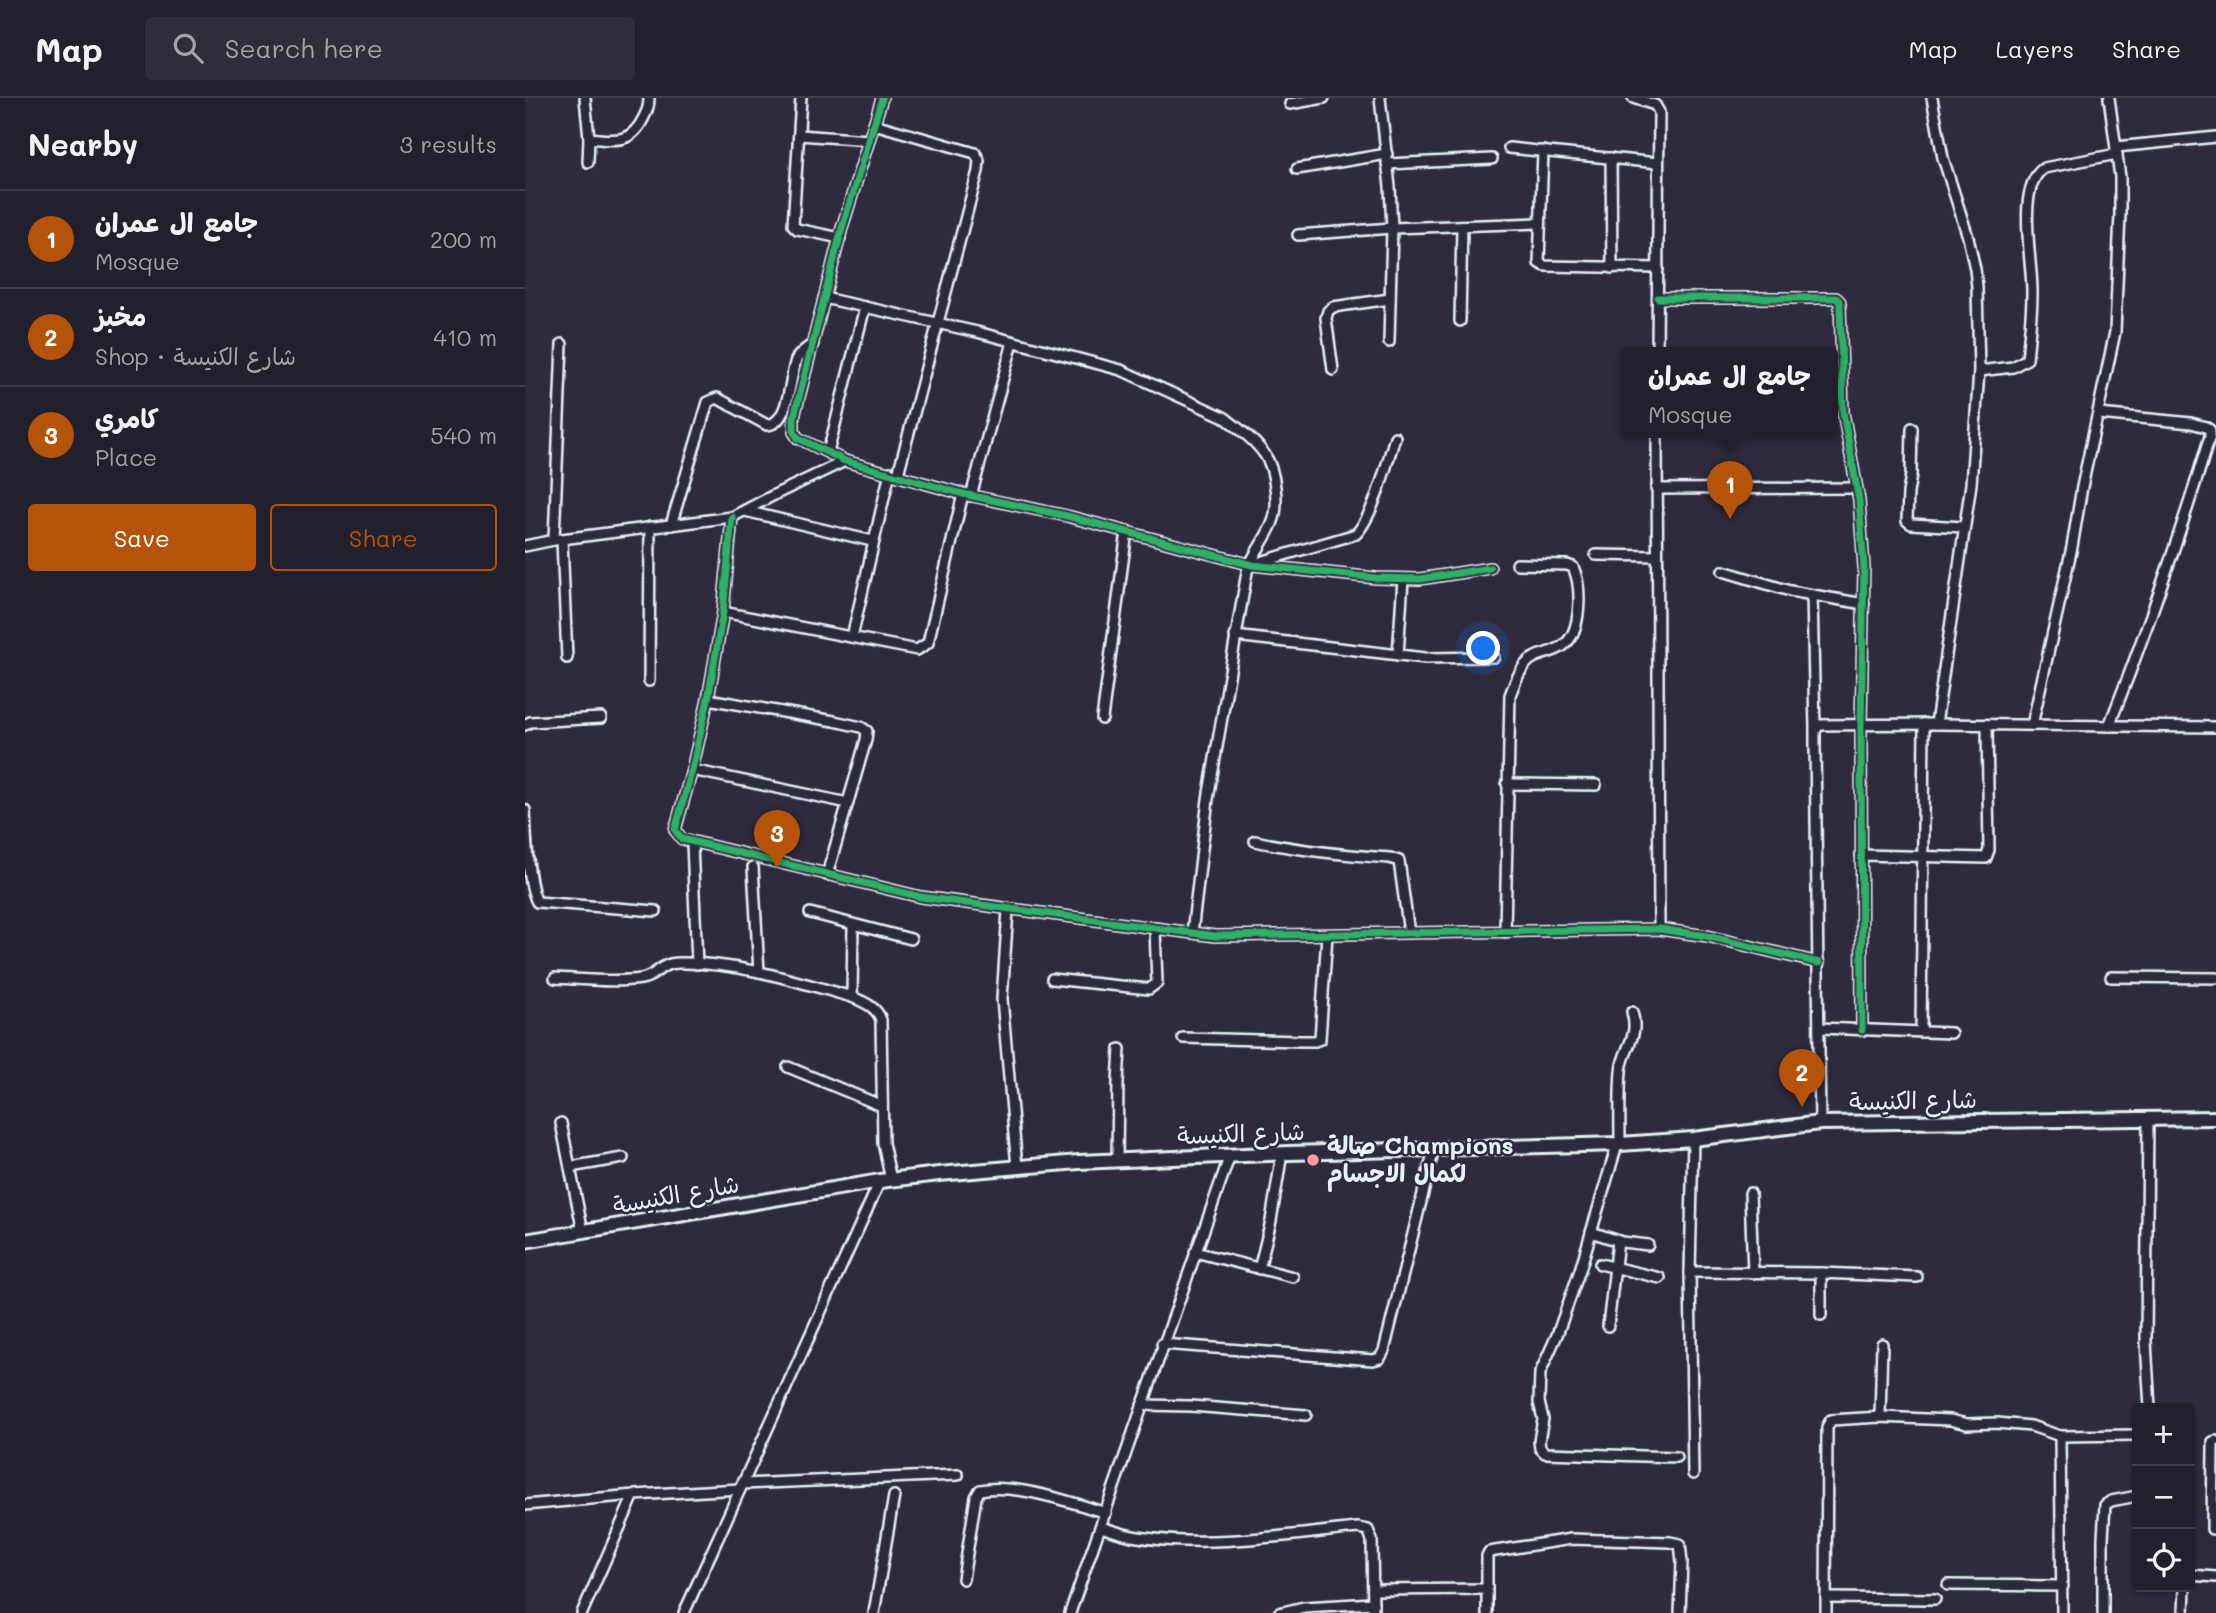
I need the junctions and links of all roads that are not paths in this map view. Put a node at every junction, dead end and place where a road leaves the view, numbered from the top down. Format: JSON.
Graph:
{"nodes":[{"id":1,"x":585,"y":98,"type":"edge"},
{"id":2,"x":649,"y":98,"type":"edge"},
{"id":3,"x":801,"y":98,"type":"edge"},
{"id":4,"x":882,"y":98,"type":"edge"},
{"id":5,"x":1324,"y":98,"type":"edge"},
{"id":6,"x":1380,"y":98,"type":"edge"},
{"id":7,"x":1633,"y":98,"type":"edge"},
{"id":8,"x":1932,"y":98,"type":"edge"},
{"id":9,"x":2109,"y":98,"type":"edge"},
{"id":10,"x":1290,"y":104,"type":"dead end"},
{"id":11,"x":874,"y":124,"type":"junction"},
{"id":12,"x":799,"y":135,"type":"junction"},
{"id":13,"x":589,"y":138,"type":"junction"},
{"id":14,"x":2216,"y":138,"type":"edge"},
{"id":15,"x":869,"y":140,"type":"junction"},
{"id":16,"x":1509,"y":148,"type":"dead end"},
{"id":17,"x":2117,"y":150,"type":"junction"},
{"id":18,"x":1543,"y":151,"type":"junction"},
{"id":19,"x":1611,"y":158,"type":"junction"},
{"id":20,"x":1387,"y":159,"type":"junction"},
{"id":21,"x":1492,"y":159,"type":"dead end"},
{"id":22,"x":587,"y":162,"type":"dead end"},
{"id":23,"x":1658,"y":163,"type":"junction"},
{"id":24,"x":1297,"y":169,"type":"dead end"},
{"id":25,"x":1540,"y":223,"type":"junction"},
{"id":26,"x":1462,"y":226,"type":"junction"},
{"id":27,"x":1392,"y":228,"type":"junction"},
{"id":28,"x":1298,"y":235,"type":"dead end"},
{"id":29,"x":839,"y":238,"type":"junction"},
{"id":30,"x":1612,"y":268,"type":"junction"},
{"id":31,"x":1658,"y":268,"type":"junction"},
{"id":32,"x":824,"y":298,"type":"junction"},
{"id":33,"x":1658,"y":298,"type":"junction"},
{"id":34,"x":1390,"y":299,"type":"junction"},
{"id":35,"x":865,"y":307,"type":"junction"},
{"id":36,"x":1460,"y":321,"type":"dead end"},
{"id":37,"x":939,"y":324,"type":"junction"},
{"id":38,"x":1013,"y":342,"type":"junction"},
{"id":39,"x":1389,"y":342,"type":"dead end"},
{"id":40,"x":562,"y":344,"type":"dead end"},
{"id":41,"x":813,"y":344,"type":"junction"},
{"id":42,"x":1657,"y":347,"type":"edge"},
{"id":43,"x":1838,"y":347,"type":"edge"},
{"id":44,"x":1333,"y":370,"type":"dead end"},
{"id":45,"x":1979,"y":370,"type":"junction"},
{"id":46,"x":1838,"y":374,"type":"edge"},
{"id":47,"x":2099,"y":414,"type":"junction"},
{"id":48,"x":1912,"y":428,"type":"dead end"},
{"id":49,"x":1395,"y":437,"type":"dead end"},
{"id":50,"x":1657,"y":438,"type":"edge"},
{"id":51,"x":828,"y":452,"type":"junction"},
{"id":52,"x":845,"y":461,"type":"junction"},
{"id":53,"x":894,"y":473,"type":"junction"},
{"id":54,"x":1856,"y":488,"type":"junction"},
{"id":55,"x":1656,"y":489,"type":"junction"},
{"id":56,"x":967,"y":495,"type":"junction"},
{"id":57,"x":745,"y":511,"type":"junction"},
{"id":58,"x":732,"y":517,"type":"junction"},
{"id":59,"x":671,"y":525,"type":"junction"},
{"id":60,"x":650,"y":527,"type":"junction"},
{"id":61,"x":1965,"y":527,"type":"junction"},
{"id":62,"x":1127,"y":531,"type":"junction"},
{"id":63,"x":558,"y":540,"type":"junction"},
{"id":64,"x":872,"y":541,"type":"junction"},
{"id":65,"x":525,"y":546,"type":"edge"},
{"id":66,"x":1596,"y":555,"type":"dead end"},
{"id":67,"x":1656,"y":556,"type":"junction"},
{"id":68,"x":1250,"y":564,"type":"junction"},
{"id":69,"x":1517,"y":564,"type":"dead end"},
{"id":70,"x":1490,"y":568,"type":"dead end"},
{"id":71,"x":1723,"y":572,"type":"dead end"},
{"id":72,"x":1403,"y":579,"type":"junction"},
{"id":73,"x":1812,"y":595,"type":"junction"},
{"id":74,"x":1864,"y":604,"type":"junction"},
{"id":75,"x":723,"y":612,"type":"junction"},
{"id":76,"x":1235,"y":636,"type":"junction"},
{"id":77,"x":852,"y":637,"type":"junction"},
{"id":78,"x":1398,"y":655,"type":"junction"},
{"id":79,"x":1494,"y":657,"type":"dead end"},
{"id":80,"x":567,"y":658,"type":"dead end"},
{"id":81,"x":649,"y":681,"type":"dead end"},
{"id":82,"x":708,"y":699,"type":"junction"},
{"id":83,"x":601,"y":718,"type":"dead end"},
{"id":84,"x":1102,"y":719,"type":"dead end"},
{"id":85,"x":1924,"y":724,"type":"junction"},
{"id":86,"x":1936,"y":724,"type":"junction"},
{"id":87,"x":1987,"y":724,"type":"junction"},
{"id":88,"x":525,"y":725,"type":"edge"},
{"id":89,"x":1861,"y":725,"type":"junction"},
{"id":90,"x":2032,"y":725,"type":"junction"},
{"id":91,"x":2109,"y":726,"type":"junction"},
{"id":92,"x":2216,"y":727,"type":"edge"},
{"id":93,"x":1815,"y":731,"type":"junction"},
{"id":94,"x":692,"y":770,"type":"junction"},
{"id":95,"x":1507,"y":784,"type":"junction"},
{"id":96,"x":1596,"y":785,"type":"dead end"},
{"id":97,"x":848,"y":803,"type":"junction"},
{"id":98,"x":525,"y":810,"type":"edge"},
{"id":99,"x":1255,"y":841,"type":"dead end"},
{"id":100,"x":692,"y":842,"type":"junction"},
{"id":101,"x":526,"y":853,"type":"edge"},
{"id":102,"x":1861,"y":855,"type":"junction"},
{"id":103,"x":1923,"y":858,"type":"junction"},
{"id":104,"x":753,"y":867,"type":"dead end"},
{"id":105,"x":827,"y":875,"type":"junction"},
{"id":106,"x":1008,"y":910,"type":"junction"},
{"id":107,"x":656,"y":911,"type":"dead end"},
{"id":108,"x":810,"y":913,"type":"dead end"},
{"id":109,"x":853,"y":925,"type":"junction"},
{"id":110,"x":1155,"y":928,"type":"junction"},
{"id":111,"x":1660,"y":929,"type":"junction"},
{"id":112,"x":1505,"y":932,"type":"junction"},
{"id":113,"x":1192,"y":933,"type":"junction"},
{"id":114,"x":1409,"y":933,"type":"junction"},
{"id":115,"x":1327,"y":935,"type":"junction"},
{"id":116,"x":911,"y":939,"type":"dead end"},
{"id":117,"x":1819,"y":963,"type":"junction"},
{"id":118,"x":697,"y":964,"type":"junction"},
{"id":119,"x":759,"y":971,"type":"junction"},
{"id":120,"x":2111,"y":977,"type":"dead end"},
{"id":121,"x":555,"y":978,"type":"dead end"},
{"id":122,"x":2216,"y":978,"type":"edge"},
{"id":123,"x":1052,"y":979,"type":"dead end"},
{"id":124,"x":852,"y":997,"type":"junction"},
{"id":125,"x":1632,"y":1012,"type":"dead end"},
{"id":126,"x":1819,"y":1028,"type":"junction"},
{"id":127,"x":1862,"y":1030,"type":"junction"},
{"id":128,"x":1921,"y":1032,"type":"junction"},
{"id":129,"x":1951,"y":1033,"type":"dead end"},
{"id":130,"x":1183,"y":1038,"type":"dead end"},
{"id":131,"x":1120,"y":1049,"type":"dead end"},
{"id":132,"x":788,"y":1067,"type":"dead end"},
{"id":133,"x":883,"y":1106,"type":"junction"},
{"id":134,"x":2216,"y":1118,"type":"edge"},
{"id":135,"x":2148,"y":1119,"type":"junction"},
{"id":136,"x":561,"y":1123,"type":"dead end"},
{"id":137,"x":1820,"y":1123,"type":"junction"},
{"id":138,"x":1693,"y":1139,"type":"junction"},
{"id":139,"x":1619,"y":1144,"type":"junction"},
{"id":140,"x":1434,"y":1149,"type":"junction"},
{"id":141,"x":1282,"y":1153,"type":"junction"},
{"id":142,"x":1230,"y":1155,"type":"junction"},
{"id":143,"x":623,"y":1158,"type":"dead end"},
{"id":144,"x":1117,"y":1160,"type":"junction"},
{"id":145,"x":570,"y":1167,"type":"junction"},
{"id":146,"x":1017,"y":1167,"type":"junction"},
{"id":147,"x":885,"y":1181,"type":"junction"},
{"id":148,"x":1750,"y":1193,"type":"dead end"},
{"id":149,"x":583,"y":1231,"type":"junction"},
{"id":150,"x":1591,"y":1232,"type":"junction"},
{"id":151,"x":525,"y":1241,"type":"edge"},
{"id":152,"x":1618,"y":1241,"type":"junction"},
{"id":153,"x":1648,"y":1245,"type":"dead end"},
{"id":154,"x":1195,"y":1252,"type":"junction"},
{"id":155,"x":1601,"y":1264,"type":"dead end"},
{"id":156,"x":1615,"y":1268,"type":"junction"},
{"id":157,"x":1259,"y":1269,"type":"junction"},
{"id":158,"x":1690,"y":1272,"type":"junction"},
{"id":159,"x":1753,"y":1273,"type":"junction"},
{"id":160,"x":1821,"y":1273,"type":"junction"},
{"id":161,"x":1293,"y":1277,"type":"dead end"},
{"id":162,"x":1917,"y":1277,"type":"dead end"},
{"id":163,"x":1660,"y":1278,"type":"dead end"},
{"id":164,"x":1821,"y":1315,"type":"dead end"},
{"id":165,"x":1608,"y":1326,"type":"dead end"},
{"id":166,"x":1162,"y":1344,"type":"junction"},
{"id":167,"x":1882,"y":1344,"type":"dead end"},
{"id":168,"x":2150,"y":1403,"type":"edge"},
{"id":169,"x":1142,"y":1405,"type":"junction"},
{"id":170,"x":1306,"y":1415,"type":"dead end"},
{"id":171,"x":1880,"y":1417,"type":"junction"},
{"id":172,"x":2132,"y":1435,"type":"edge"},
{"id":173,"x":2060,"y":1436,"type":"junction"},
{"id":174,"x":2216,"y":1441,"type":"edge"},
{"id":175,"x":1675,"y":1457,"type":"dead end"},
{"id":176,"x":1693,"y":1474,"type":"dead end"},
{"id":177,"x":958,"y":1475,"type":"dead end"},
{"id":178,"x":741,"y":1486,"type":"junction"},
{"id":179,"x":634,"y":1495,"type":"junction"},
{"id":180,"x":894,"y":1496,"type":"dead end"},
{"id":181,"x":2132,"y":1497,"type":"edge"},
{"id":182,"x":525,"y":1505,"type":"edge"},
{"id":183,"x":1106,"y":1513,"type":"junction"},
{"id":184,"x":1101,"y":1527,"type":"junction"},
{"id":185,"x":2212,"y":1530,"type":"dead end"},
{"id":186,"x":2195,"y":1575,"type":"edge"},
{"id":187,"x":2216,"y":1577,"type":"edge"},
{"id":188,"x":963,"y":1579,"type":"dead end"},
{"id":189,"x":1948,"y":1585,"type":"dead end"},
{"id":190,"x":2063,"y":1586,"type":"junction"},
{"id":191,"x":1486,"y":1589,"type":"junction"},
{"id":192,"x":1373,"y":1590,"type":"junction"},
{"id":193,"x":2185,"y":1592,"type":"edge"},
{"id":194,"x":1826,"y":1598,"type":"junction"},
{"id":195,"x":1935,"y":1599,"type":"dead end"},
{"id":196,"x":1373,"y":1608,"type":"edge"},
{"id":197,"x":582,"y":1613,"type":"edge"},
{"id":198,"x":684,"y":1613,"type":"edge"},
{"id":199,"x":874,"y":1613,"type":"edge"},
{"id":200,"x":1070,"y":1613,"type":"edge"},
{"id":201,"x":1279,"y":1613,"type":"edge"},
{"id":202,"x":1487,"y":1613,"type":"edge"},
{"id":203,"x":1680,"y":1613,"type":"edge"},
{"id":204,"x":1826,"y":1613,"type":"edge"},
{"id":205,"x":2062,"y":1613,"type":"edge"},
{"id":206,"x":2103,"y":1613,"type":"edge"},
{"id":207,"x":2184,"y":1613,"type":"edge"}],
"edges":[{"from":1,"to":13,"type":"street"},
{"from":2,"to":13,"type":"street"},
{"from":3,"to":12,"type":"street"},
{"from":4,"to":11,"type":"street"},
{"from":5,"to":10,"type":"street"},
{"from":6,"to":20,"type":"street"},
{"from":7,"to":23,"type":"street"},
{"from":8,"to":45,"type":"street"},
{"from":9,"to":17,"type":"street"},
{"from":11,"to":15,"type":"street"},
{"from":11,"to":37,"type":"street"},
{"from":12,"to":15,"type":"street"},
{"from":12,"to":29,"type":"street"},
{"from":13,"to":22,"type":"street"},
{"from":14,"to":17,"type":"street"},
{"from":15,"to":29,"type":"street"},
{"from":16,"to":18,"type":"street"},
{"from":17,"to":45,"type":"street"},
{"from":17,"to":47,"type":"street"},
{"from":18,"to":19,"type":"street"},
{"from":18,"to":25,"type":"street"},
{"from":19,"to":23,"type":"street"},
{"from":19,"to":30,"type":"street"},
{"from":20,"to":21,"type":"street"},
{"from":20,"to":24,"type":"street"},
{"from":20,"to":27,"type":"street"},
{"from":23,"to":31,"type":"street"},
{"from":25,"to":26,"type":"street"},
{"from":25,"to":30,"type":"street"},
{"from":26,"to":27,"type":"street"},
{"from":26,"to":36,"type":"street"},
{"from":27,"to":28,"type":"street"},
{"from":27,"to":34,"type":"street"},
{"from":29,"to":32,"type":"street"},
{"from":30,"to":31,"type":"street"},
{"from":31,"to":33,"type":"street"},
{"from":32,"to":35,"type":"street"},
{"from":32,"to":41,"type":"street"},
{"from":33,"to":42,"type":"street"},
{"from":33,"to":43,"type":"street"},
{"from":34,"to":39,"type":"street"},
{"from":34,"to":44,"type":"street"},
{"from":35,"to":37,"type":"street"},
{"from":35,"to":51,"type":"street"},
{"from":37,"to":38,"type":"street"},
{"from":37,"to":53,"type":"street"},
{"from":38,"to":56,"type":"street"},
{"from":38,"to":68,"type":"street"},
{"from":40,"to":63,"type":"street"},
{"from":41,"to":51,"type":"street"},
{"from":41,"to":59,"type":"street"},
{"from":45,"to":61,"type":"street"},
{"from":46,"to":54,"type":"street"},
{"from":47,"to":90,"type":"street"},
{"from":47,"to":91,"type":"street"},
{"from":48,"to":61,"type":"street"},
{"from":49,"to":68,"type":"street"},
{"from":50,"to":55,"type":"street"},
{"from":51,"to":52,"type":"street"},
{"from":52,"to":53,"type":"street"},
{"from":52,"to":57,"type":"street"},
{"from":53,"to":56,"type":"street"},
{"from":53,"to":64,"type":"street"},
{"from":54,"to":55,"type":"street"},
{"from":54,"to":74,"type":"street"},
{"from":55,"to":67,"type":"street"},
{"from":56,"to":62,"type":"street"},
{"from":56,"to":77,"type":"street"},
{"from":57,"to":58,"type":"street"},
{"from":57,"to":64,"type":"street"},
{"from":58,"to":59,"type":"street"},
{"from":58,"to":75,"type":"street"},
{"from":59,"to":60,"type":"street"},
{"from":60,"to":63,"type":"street"},
{"from":60,"to":81,"type":"street"},
{"from":61,"to":86,"type":"street"},
{"from":62,"to":68,"type":"street"},
{"from":62,"to":84,"type":"street"},
{"from":63,"to":65,"type":"street"},
{"from":63,"to":80,"type":"street"},
{"from":64,"to":77,"type":"street"},
{"from":66,"to":67,"type":"street"},
{"from":67,"to":111,"type":"street"},
{"from":68,"to":72,"type":"street"},
{"from":68,"to":76,"type":"street"},
{"from":69,"to":95,"type":"street"},
{"from":70,"to":72,"type":"street"},
{"from":71,"to":73,"type":"street"},
{"from":72,"to":78,"type":"street"},
{"from":73,"to":74,"type":"street"},
{"from":73,"to":93,"type":"street"},
{"from":74,"to":89,"type":"street"},
{"from":75,"to":77,"type":"street"},
{"from":75,"to":82,"type":"street"},
{"from":76,"to":78,"type":"street"},
{"from":76,"to":113,"type":"street"},
{"from":78,"to":79,"type":"street"},
{"from":82,"to":94,"type":"street"},
{"from":82,"to":97,"type":"street"},
{"from":83,"to":88,"type":"street"},
{"from":85,"to":86,"type":"street"},
{"from":85,"to":89,"type":"street"},
{"from":85,"to":103,"type":"street"},
{"from":86,"to":87,"type":"street"},
{"from":87,"to":90,"type":"street"},
{"from":87,"to":103,"type":"street"},
{"from":89,"to":93,"type":"street"},
{"from":89,"to":102,"type":"street"},
{"from":90,"to":91,"type":"street"},
{"from":91,"to":92,"type":"street"},
{"from":93,"to":117,"type":"street"},
{"from":94,"to":97,"type":"street"},
{"from":94,"to":100,"type":"street"},
{"from":95,"to":96,"type":"street"},
{"from":95,"to":112,"type":"street"},
{"from":97,"to":105,"type":"street"},
{"from":98,"to":101,"type":"street"},
{"from":99,"to":114,"type":"street"},
{"from":100,"to":105,"type":"street"},
{"from":100,"to":118,"type":"street"},
{"from":101,"to":107,"type":"street"},
{"from":102,"to":103,"type":"street"},
{"from":102,"to":127,"type":"street"},
{"from":103,"to":128,"type":"street"},
{"from":104,"to":119,"type":"street"},
{"from":105,"to":106,"type":"street"},
{"from":106,"to":110,"type":"street"},
{"from":106,"to":146,"type":"street"},
{"from":108,"to":109,"type":"street"},
{"from":109,"to":116,"type":"street"},
{"from":109,"to":124,"type":"street"},
{"from":110,"to":113,"type":"street"},
{"from":110,"to":123,"type":"street"},
{"from":111,"to":112,"type":"street"},
{"from":111,"to":117,"type":"street"},
{"from":112,"to":114,"type":"street"},
{"from":113,"to":115,"type":"street"},
{"from":114,"to":115,"type":"street"},
{"from":115,"to":130,"type":"street"},
{"from":117,"to":126,"type":"street"},
{"from":118,"to":119,"type":"street"},
{"from":118,"to":121,"type":"street"},
{"from":119,"to":124,"type":"street"},
{"from":120,"to":122,"type":"street"},
{"from":124,"to":133,"type":"street"},
{"from":125,"to":139,"type":"street"},
{"from":126,"to":127,"type":"street"},
{"from":126,"to":137,"type":"street"},
{"from":127,"to":128,"type":"street"},
{"from":128,"to":129,"type":"street"},
{"from":131,"to":144,"type":"street"},
{"from":132,"to":133,"type":"street"},
{"from":133,"to":147,"type":"street"},
{"from":134,"to":135,"type":"main road","name":"شارع الكنيسة"},
{"from":135,"to":137,"type":"main road","name":"شارع الكنيسة"},
{"from":135,"to":168,"type":"street"},
{"from":136,"to":145,"type":"street"},
{"from":137,"to":138,"type":"main road","name":"شارع الكنيسة"},
{"from":138,"to":139,"type":"main road","name":"شارع الكنيسة"},
{"from":138,"to":158,"type":"street"},
{"from":139,"to":140,"type":"main road","name":"شارع الكنيسة"},
{"from":139,"to":150,"type":"street"},
{"from":140,"to":141,"type":"main road","name":"شارع الكنيسة"},
{"from":140,"to":166,"type":"street"},
{"from":141,"to":142,"type":"main road","name":"شارع الكنيسة"},
{"from":141,"to":157,"type":"street"},
{"from":142,"to":144,"type":"main road","name":"شارع الكنيسة"},
{"from":142,"to":154,"type":"street"},
{"from":143,"to":145,"type":"street"},
{"from":144,"to":146,"type":"main road","name":"شارع الكنيسة"},
{"from":145,"to":149,"type":"street"},
{"from":146,"to":147,"type":"main road","name":"شارع الكنيسة"},
{"from":147,"to":149,"type":"main road","name":"شارع الكنيسة"},
{"from":147,"to":178,"type":"street"},
{"from":148,"to":159,"type":"street"},
{"from":149,"to":151,"type":"main road","name":"شارع الكنيسة"},
{"from":150,"to":152,"type":"street"},
{"from":150,"to":175,"type":"street"},
{"from":152,"to":153,"type":"street"},
{"from":152,"to":156,"type":"street"},
{"from":154,"to":157,"type":"street"},
{"from":154,"to":166,"type":"street"},
{"from":155,"to":156,"type":"street"},
{"from":156,"to":163,"type":"street"},
{"from":156,"to":165,"type":"street"},
{"from":157,"to":161,"type":"street"},
{"from":158,"to":159,"type":"street"},
{"from":158,"to":176,"type":"street"},
{"from":159,"to":160,"type":"street"},
{"from":160,"to":162,"type":"street"},
{"from":160,"to":164,"type":"street"},
{"from":166,"to":169,"type":"street"},
{"from":167,"to":171,"type":"street"},
{"from":169,"to":170,"type":"street"},
{"from":169,"to":183,"type":"street"},
{"from":171,"to":173,"type":"street"},
{"from":171,"to":194,"type":"street"},
{"from":172,"to":173,"type":"street"},
{"from":173,"to":190,"type":"street"},
{"from":174,"to":185,"type":"street"},
{"from":177,"to":178,"type":"street"},
{"from":178,"to":179,"type":"street"},
{"from":178,"to":198,"type":"street"},
{"from":179,"to":182,"type":"street"},
{"from":179,"to":197,"type":"street"},
{"from":180,"to":199,"type":"street"},
{"from":181,"to":206,"type":"street"},
{"from":183,"to":184,"type":"street"},
{"from":183,"to":188,"type":"street"},
{"from":184,"to":192,"type":"street"},
{"from":184,"to":200,"type":"street"},
{"from":186,"to":187,"type":"street"},
{"from":189,"to":190,"type":"street"},
{"from":190,"to":205,"type":"street"},
{"from":191,"to":192,"type":"street"},
{"from":191,"to":202,"type":"street"},
{"from":191,"to":203,"type":"street"},
{"from":192,"to":196,"type":"street"},
{"from":193,"to":207,"type":"street"},
{"from":194,"to":195,"type":"street"},
{"from":194,"to":204,"type":"street"},
{"from":196,"to":201,"type":"street"}]}
